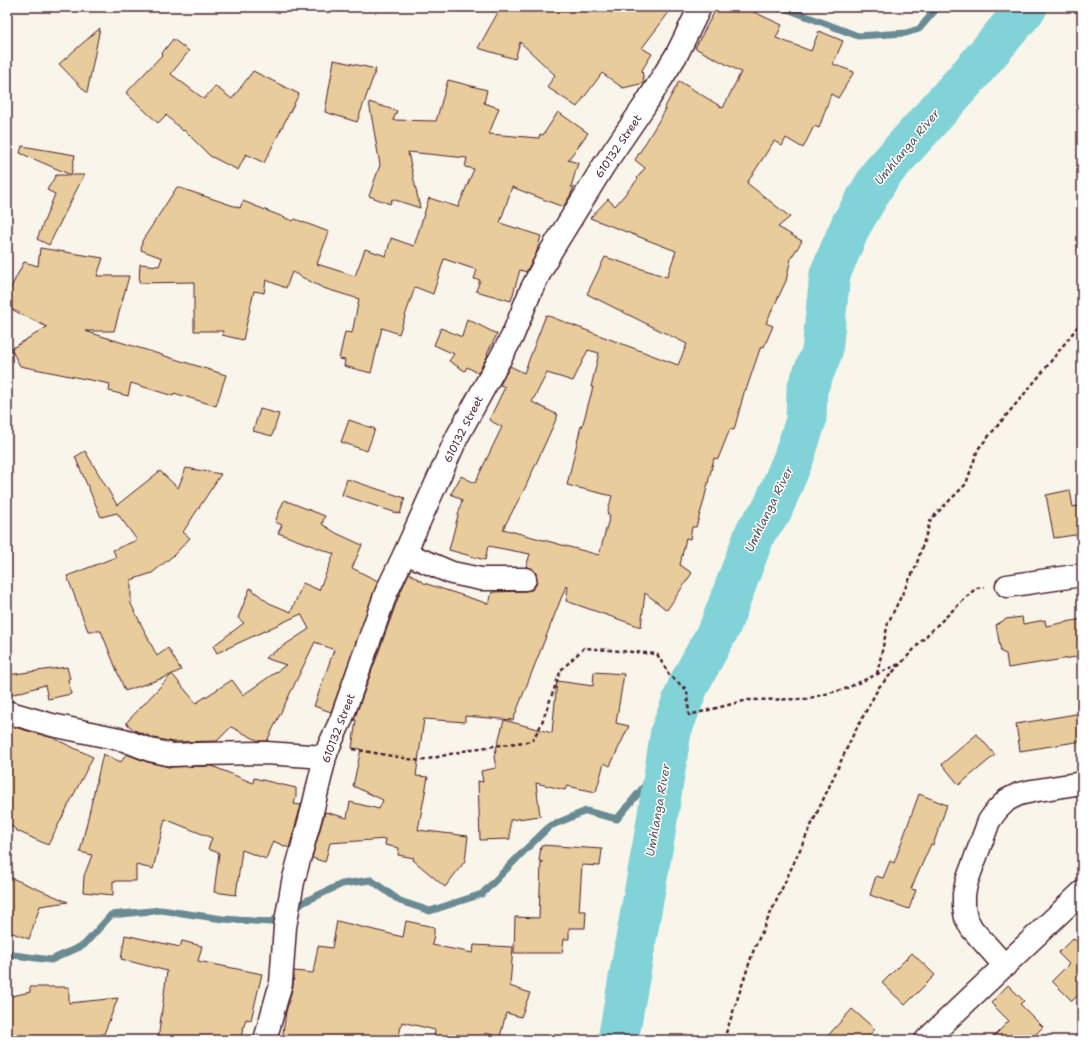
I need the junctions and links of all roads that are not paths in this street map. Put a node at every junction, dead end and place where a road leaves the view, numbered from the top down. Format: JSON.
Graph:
{"nodes":[{"id":1,"x":700,"y":7,"type":"edge"},
{"id":2,"x":405,"y":553,"type":"junction"},
{"id":3,"x":1082,"y":575,"type":"edge"},
{"id":4,"x":526,"y":579,"type":"dead end"},
{"id":5,"x":1007,"y":586,"type":"road end"},
{"id":6,"x":7,"y":712,"type":"edge"},
{"id":7,"x":327,"y":751,"type":"junction"},
{"id":8,"x":1082,"y":783,"type":"edge"},
{"id":9,"x":1082,"y":892,"type":"edge"},
{"id":10,"x":1005,"y":966,"type":"junction"},
{"id":11,"x":265,"y":1040,"type":"edge"},
{"id":12,"x":926,"y":1040,"type":"edge"}],
"edges":[{"from":1,"to":2,"type":"street","name":"610132 Street"},
{"from":2,"to":4,"type":"street"},
{"from":2,"to":7,"type":"street","name":"610132 Street"},
{"from":3,"to":5,"type":"street"},
{"from":6,"to":7,"type":"street"},
{"from":7,"to":11,"type":"street","name":"610132 Street"},
{"from":8,"to":10,"type":"street"},
{"from":9,"to":10,"type":"street"},
{"from":10,"to":12,"type":"street"}]}
